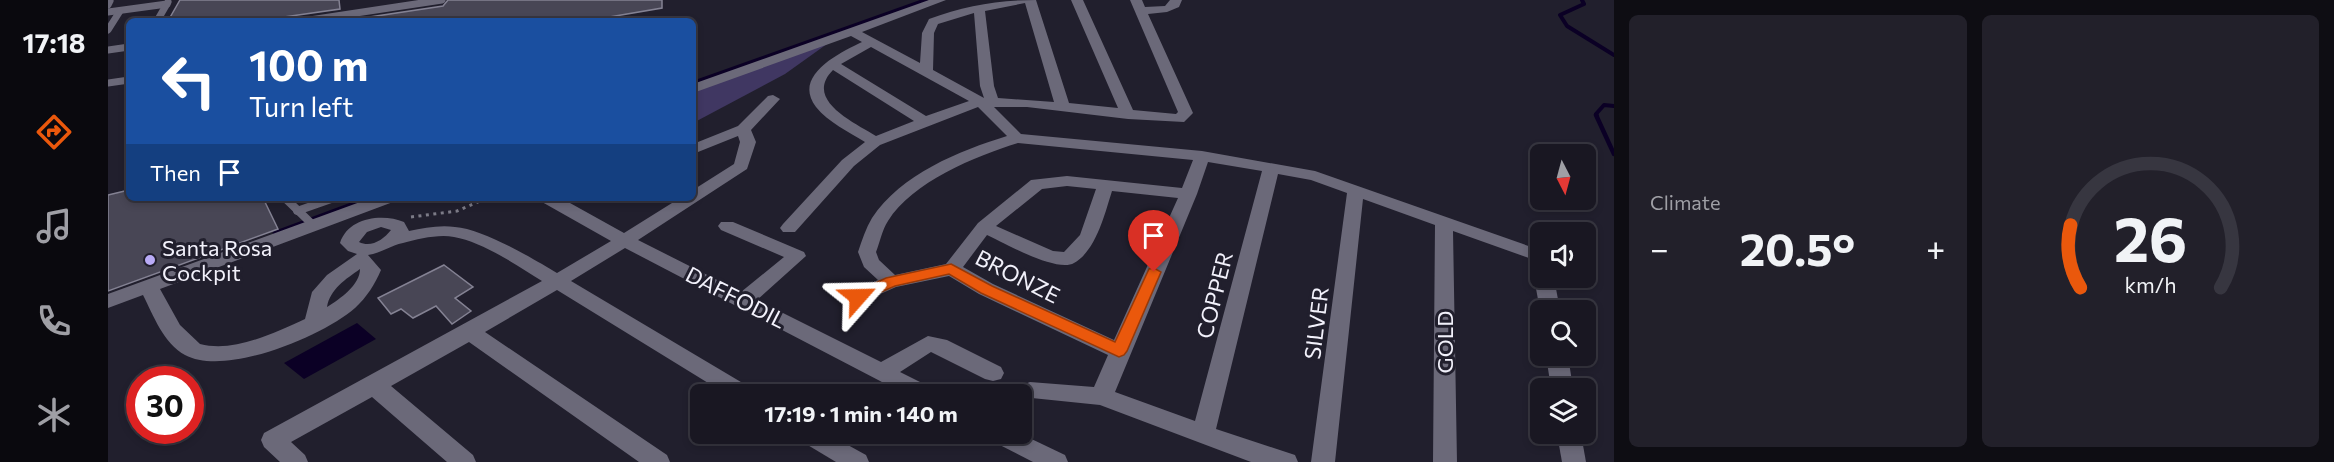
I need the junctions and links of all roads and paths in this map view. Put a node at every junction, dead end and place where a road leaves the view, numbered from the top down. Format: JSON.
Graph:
{"nodes":[{"id":1,"x":147,"y":0,"type":"edge"},
{"id":2,"x":442,"y":0,"type":"edge"},
{"id":3,"x":940,"y":0,"type":"edge"},
{"id":4,"x":1022,"y":0,"type":"edge"},
{"id":5,"x":1030,"y":0,"type":"edge"},
{"id":6,"x":1077,"y":0,"type":"edge"},
{"id":7,"x":1176,"y":0,"type":"edge"},
{"id":8,"x":167,"y":3,"type":"edge"},
{"id":9,"x":109,"y":5,"type":"edge"},
{"id":10,"x":1138,"y":5,"type":"edge"},
{"id":11,"x":123,"y":7,"type":"edge"},
{"id":12,"x":979,"y":8,"type":"junction"},
{"id":13,"x":108,"y":13,"type":"edge"},
{"id":14,"x":159,"y":18,"type":"edge"},
{"id":15,"x":323,"y":18,"type":"edge"},
{"id":16,"x":108,"y":30,"type":"edge"},
{"id":17,"x":852,"y":32,"type":"junction"},
{"id":18,"x":873,"y":42,"type":"junction"},
{"id":19,"x":126,"y":47,"type":"edge"},
{"id":20,"x":108,"y":50,"type":"edge"},
{"id":21,"x":833,"y":64,"type":"junction"},
{"id":22,"x":926,"y":71,"type":"junction"},
{"id":23,"x":126,"y":80,"type":"edge"},
{"id":24,"x":108,"y":83,"type":"edge"},
{"id":25,"x":696,"y":88,"type":"edge"},
{"id":26,"x":773,"y":99,"type":"dead end"},
{"id":27,"x":986,"y":102,"type":"junction"},
{"id":28,"x":1063,"y":108,"type":"junction"},
{"id":29,"x":1128,"y":115,"type":"junction"},
{"id":30,"x":925,"y":122,"type":"junction"},
{"id":31,"x":743,"y":129,"type":"junction"},
{"id":32,"x":1017,"y":138,"type":"junction"},
{"id":33,"x":875,"y":142,"type":"junction"},
{"id":34,"x":696,"y":148,"type":"edge"},
{"id":35,"x":1202,"y":156,"type":"junction"},
{"id":36,"x":1271,"y":168,"type":"junction"},
{"id":37,"x":1106,"y":185,"type":"junction"},
{"id":38,"x":1356,"y":190,"type":"junction"},
{"id":39,"x":1189,"y":194,"type":"junction"},
{"id":40,"x":696,"y":195,"type":"edge"},
{"id":41,"x":288,"y":201,"type":"edge"},
{"id":42,"x":325,"y":201,"type":"edge"},
{"id":43,"x":377,"y":201,"type":"edge"},
{"id":44,"x":480,"y":201,"type":"edge"},
{"id":45,"x":553,"y":201,"type":"edge"},
{"id":46,"x":687,"y":201,"type":"edge"},
{"id":47,"x":297,"y":211,"type":"junction"},
{"id":48,"x":309,"y":222,"type":"junction"},
{"id":49,"x":1444,"y":222,"type":"junction"},
{"id":50,"x":727,"y":226,"type":"dead end"},
{"id":51,"x":984,"y":227,"type":"junction"},
{"id":52,"x":789,"y":228,"type":"dead end"},
{"id":53,"x":392,"y":230,"type":"junction"},
{"id":54,"x":625,"y":241,"type":"junction"},
{"id":55,"x":1530,"y":252,"type":"edge"},
{"id":56,"x":362,"y":254,"type":"junction"},
{"id":57,"x":951,"y":269,"type":"junction"},
{"id":58,"x":554,"y":282,"type":"junction"},
{"id":59,"x":891,"y":282,"type":"junction"},
{"id":60,"x":148,"y":286,"type":"junction"},
{"id":61,"x":858,"y":297,"type":"dead end"},
{"id":62,"x":744,"y":300,"type":"junction"},
{"id":63,"x":108,"y":302,"type":"edge"},
{"id":64,"x":314,"y":325,"type":"junction"},
{"id":65,"x":468,"y":331,"type":"junction"},
{"id":66,"x":1119,"y":351,"type":"junction"},
{"id":67,"x":881,"y":373,"type":"junction"},
{"id":68,"x":993,"y":373,"type":"dead end"},
{"id":69,"x":726,"y":384,"type":"edge"},
{"id":70,"x":904,"y":384,"type":"edge"},
{"id":71,"x":374,"y":385,"type":"junction"},
{"id":72,"x":1032,"y":391,"type":"edge"},
{"id":73,"x":1102,"y":396,"type":"junction"},
{"id":74,"x":1203,"y":434,"type":"junction"},
{"id":75,"x":826,"y":444,"type":"edge"},
{"id":76,"x":1020,"y":444,"type":"edge"},
{"id":77,"x":1571,"y":444,"type":"edge"},
{"id":78,"x":296,"y":462,"type":"edge"},
{"id":79,"x":464,"y":462,"type":"edge"},
{"id":80,"x":658,"y":462,"type":"edge"},
{"id":81,"x":856,"y":462,"type":"edge"},
{"id":82,"x":1056,"y":462,"type":"edge"},
{"id":83,"x":1286,"y":462,"type":"edge"},
{"id":84,"x":1323,"y":462,"type":"edge"},
{"id":85,"x":1445,"y":462,"type":"edge"},
{"id":86,"x":1574,"y":462,"type":"edge"}],
"edges":[{"from":1,"to":11,"type":"lane"},
{"from":2,"to":15,"type":"lane"},
{"from":3,"to":17,"type":"street"},
{"from":4,"to":12,"type":"street"},
{"from":5,"to":28,"type":"street"},
{"from":6,"to":29,"type":"street"},
{"from":7,"to":10,"type":"street"},
{"from":8,"to":11,"type":"lane"},
{"from":8,"to":14,"type":"lane"},
{"from":9,"to":11,"type":"lane"},
{"from":10,"to":29,"type":"street"},
{"from":11,"to":13,"type":"lane"},
{"from":11,"to":16,"type":"lane"},
{"from":12,"to":22,"type":"street"},
{"from":12,"to":27,"type":"street"},
{"from":17,"to":18,"type":"street"},
{"from":17,"to":25,"type":"street"},
{"from":18,"to":21,"type":"street"},
{"from":18,"to":22,"type":"street"},
{"from":19,"to":20,"type":"lane"},
{"from":21,"to":30,"type":"street"},
{"from":21,"to":33,"type":"street"},
{"from":22,"to":27,"type":"street"},
{"from":23,"to":24,"type":"lane"},
{"from":26,"to":31,"type":"street"},
{"from":27,"to":28,"type":"street"},
{"from":27,"to":30,"type":"street"},
{"from":27,"to":32,"type":"street"},
{"from":28,"to":29,"type":"street"},
{"from":30,"to":33,"type":"street"},
{"from":31,"to":34,"type":"street"},
{"from":31,"to":40,"type":"street"},
{"from":32,"to":35,"type":"street"},
{"from":32,"to":59,"type":"street"},
{"from":33,"to":52,"type":"street"},
{"from":35,"to":36,"type":"street"},
{"from":35,"to":39,"type":"street"},
{"from":36,"to":38,"type":"street"},
{"from":36,"to":74,"type":"street","name":"COPPER"},
{"from":37,"to":39,"type":"street"},
{"from":37,"to":51,"type":"street"},
{"from":37,"to":51,"type":"street"},
{"from":38,"to":49,"type":"street"},
{"from":38,"to":84,"type":"street","name":"SILVER"},
{"from":39,"to":66,"type":"street"},
{"from":41,"to":47,"type":"lane"},
{"from":42,"to":47,"type":"lane"},
{"from":43,"to":48,"type":"street"},
{"from":44,"to":53,"type":"path"},
{"from":45,"to":54,"type":"street","name":"DAFFODIL"},
{"from":46,"to":54,"type":"street"},
{"from":47,"to":48,"type":"lane"},
{"from":48,"to":60,"type":"street"},
{"from":49,"to":55,"type":"street"},
{"from":49,"to":85,"type":"street","name":"GOLD"},
{"from":50,"to":62,"type":"street"},
{"from":51,"to":57,"type":"street"},
{"from":53,"to":56,"type":"street"},
{"from":53,"to":58,"type":"street"},
{"from":54,"to":58,"type":"street"},
{"from":54,"to":62,"type":"street","name":"DAFFODIL"},
{"from":56,"to":64,"type":"street"},
{"from":56,"to":64,"type":"street"},
{"from":57,"to":59,"type":"street","name":"BRONZE"},
{"from":57,"to":66,"type":"street","name":"BRONZE"},
{"from":58,"to":65,"type":"street"},
{"from":58,"to":69,"type":"street"},
{"from":59,"to":61,"type":"street","name":"BRONZE"},
{"from":60,"to":63,"type":"street"},
{"from":60,"to":64,"type":"street"},
{"from":62,"to":67,"type":"street","name":"DAFFODIL"},
{"from":65,"to":71,"type":"street"},
{"from":65,"to":80,"type":"street"},
{"from":66,"to":73,"type":"street"},
{"from":67,"to":68,"type":"street"},
{"from":67,"to":70,"type":"street","name":"DAFFODIL"},
{"from":71,"to":78,"type":"street"},
{"from":71,"to":79,"type":"street"},
{"from":72,"to":73,"type":"street"},
{"from":73,"to":74,"type":"street"},
{"from":74,"to":83,"type":"street"},
{"from":75,"to":81,"type":"street"},
{"from":76,"to":82,"type":"street"},
{"from":77,"to":86,"type":"street"}]}
